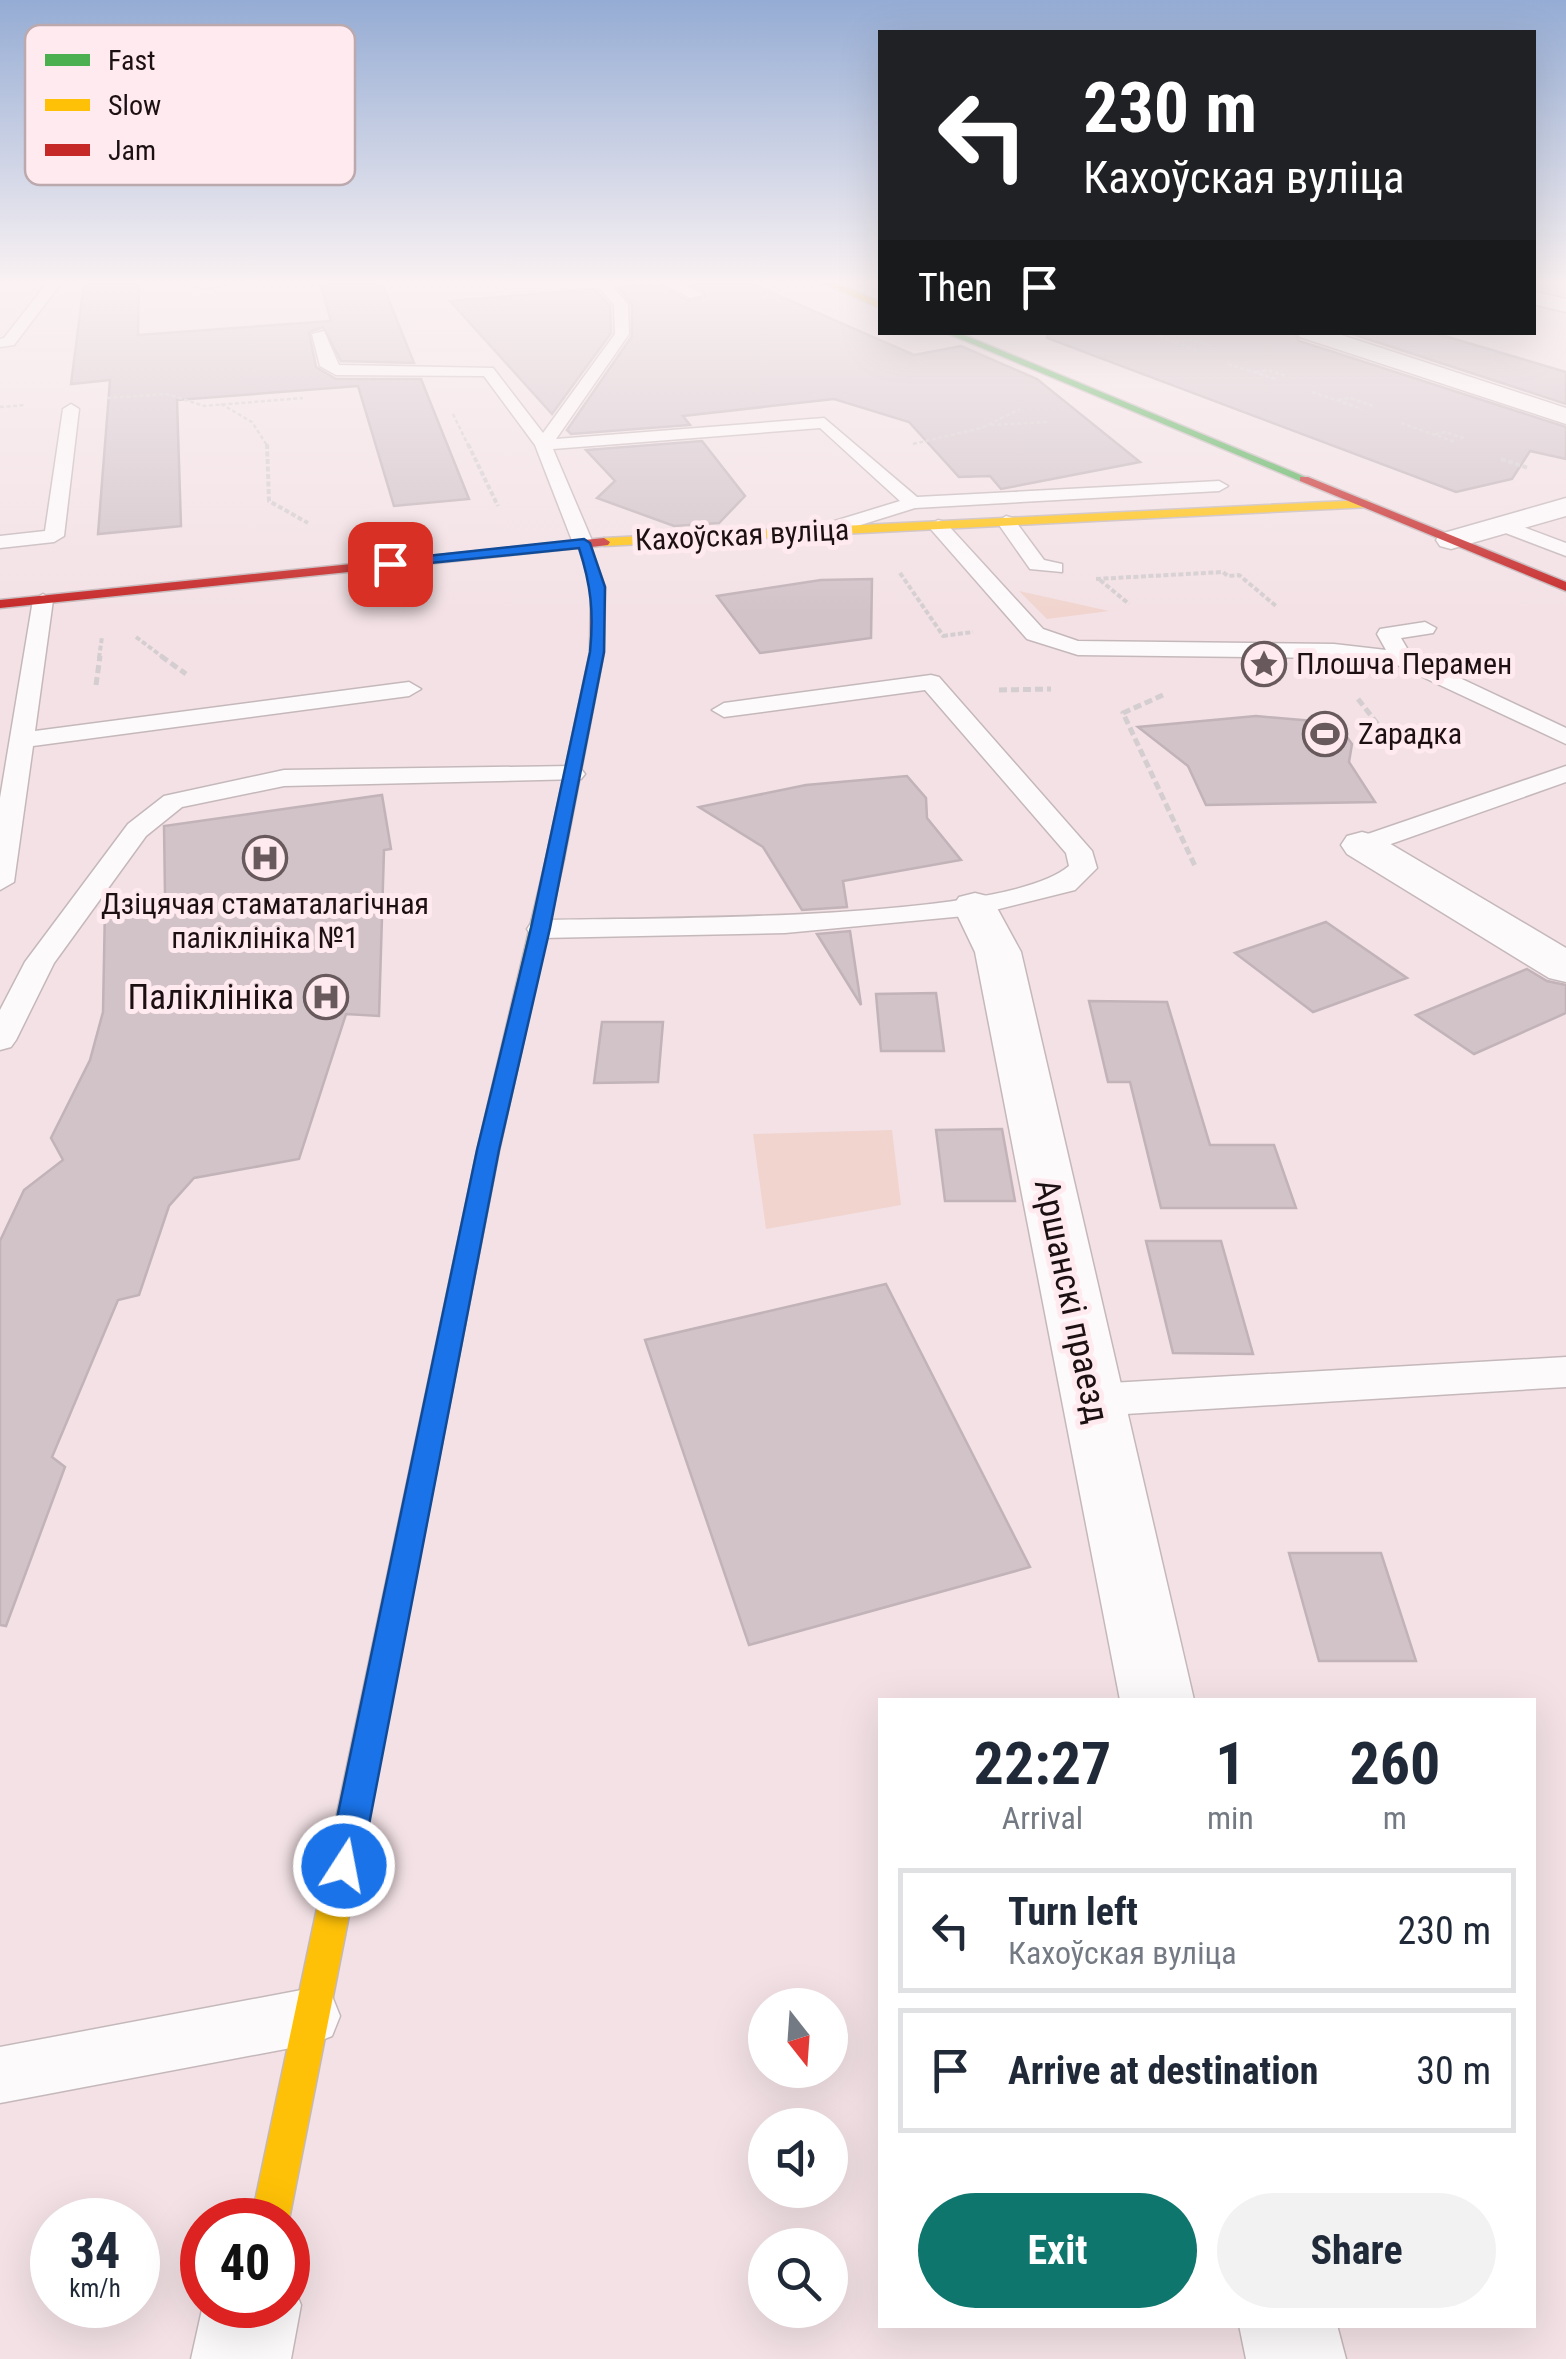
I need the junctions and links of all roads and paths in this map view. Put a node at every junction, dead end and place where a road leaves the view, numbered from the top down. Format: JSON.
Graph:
{"nodes":[{"id":1,"x":504,"y":393,"type":"edge"},
{"id":2,"x":580,"y":393,"type":"edge"},
{"id":3,"x":1096,"y":393,"type":"edge"},
{"id":4,"x":1315,"y":393,"type":"edge"},
{"id":5,"x":1496,"y":393,"type":"edge"},
{"id":6,"x":315,"y":398,"type":"dead end"},
{"id":7,"x":91,"y":400,"type":"dead end"},
{"id":8,"x":1337,"y":401,"type":"junction"},
{"id":9,"x":36,"y":404,"type":"dead end"},
{"id":10,"x":220,"y":404,"type":"junction"},
{"id":11,"x":1030,"y":404,"type":"dead end"},
{"id":12,"x":1374,"y":406,"type":"dead end"},
{"id":13,"x":0,"y":407,"type":"edge"},
{"id":14,"x":71,"y":409,"type":"dead end"},
{"id":15,"x":1362,"y":409,"type":"dead end"},
{"id":16,"x":452,"y":413,"type":"dead end"},
{"id":17,"x":1566,"y":416,"type":"edge"},
{"id":18,"x":1062,"y":422,"type":"dead end"},
{"id":19,"x":1402,"y":423,"type":"dead end"},
{"id":20,"x":984,"y":426,"type":"junction"},
{"id":21,"x":1434,"y":435,"type":"junction"},
{"id":22,"x":1466,"y":439,"type":"dead end"},
{"id":23,"x":1455,"y":442,"type":"dead end"},
{"id":24,"x":543,"y":446,"type":"junction"},
{"id":25,"x":1501,"y":459,"type":"dead end"},
{"id":26,"x":1524,"y":467,"type":"dead end"},
{"id":27,"x":882,"y":476,"type":"junction"},
{"id":28,"x":1218,"y":486,"type":"dead end"},
{"id":29,"x":913,"y":502,"type":"junction"},
{"id":30,"x":1366,"y":504,"type":"junction"},
{"id":31,"x":1566,"y":507,"type":"edge"},
{"id":32,"x":503,"y":517,"type":"dead end"},
{"id":33,"x":1006,"y":522,"type":"junction"},
{"id":34,"x":318,"y":525,"type":"dead end"},
{"id":35,"x":1502,"y":525,"type":"junction"},
{"id":36,"x":938,"y":526,"type":"junction"},
{"id":37,"x":822,"y":531,"type":"junction"},
{"id":38,"x":1451,"y":540,"type":"junction"},
{"id":39,"x":0,"y":542,"type":"edge"},
{"id":40,"x":584,"y":543,"type":"junction"},
{"id":41,"x":1566,"y":550,"type":"edge"},
{"id":42,"x":1056,"y":568,"type":"dead end"},
{"id":43,"x":1098,"y":579,"type":"junction"},
{"id":44,"x":990,"y":585,"type":"junction"},
{"id":45,"x":1566,"y":588,"type":"edge"},
{"id":46,"x":43,"y":600,"type":"junction"},
{"id":47,"x":0,"y":604,"type":"edge"},
{"id":48,"x":1138,"y":612,"type":"dead end"},
{"id":49,"x":1281,"y":614,"type":"dead end"},
{"id":50,"x":1425,"y":628,"type":"dead end"},
{"id":51,"x":1167,"y":650,"type":"junction"},
{"id":52,"x":1402,"y":659,"type":"junction"},
{"id":53,"x":409,"y":689,"type":"dead end"},
{"id":54,"x":724,"y":710,"type":"dead end"},
{"id":55,"x":1566,"y":737,"type":"edge"},
{"id":56,"x":21,"y":740,"type":"junction"},
{"id":57,"x":572,"y":774,"type":"junction"},
{"id":58,"x":1566,"y":774,"type":"edge"},
{"id":59,"x":1362,"y":845,"type":"joint"},
{"id":60,"x":1195,"y":866,"type":"dead end"},
{"id":61,"x":0,"y":882,"type":"edge"},
{"id":62,"x":975,"y":906,"type":"junction"},
{"id":63,"x":540,"y":928,"type":"junction"},
{"id":64,"x":1566,"y":968,"type":"edge"},
{"id":65,"x":0,"y":1040,"type":"edge"},
{"id":66,"x":1566,"y":1372,"type":"edge"},
{"id":67,"x":1093,"y":1400,"type":"junction"},
{"id":68,"x":1156,"y":1698,"type":"edge"},
{"id":69,"x":313,"y":2016,"type":"junction"},
{"id":70,"x":0,"y":2075,"type":"edge"},
{"id":71,"x":275,"y":2198,"type":"edge"},
{"id":72,"x":247,"y":2328,"type":"edge"},
{"id":73,"x":1289,"y":2328,"type":"edge"},
{"id":74,"x":241,"y":2359,"type":"edge"},
{"id":75,"x":1296,"y":2359,"type":"edge"}],
"edges":[{"from":1,"to":24,"type":"lane"},
{"from":2,"to":24,"type":"lane"},
{"from":3,"to":30,"type":"street"},
{"from":4,"to":8,"type":"path"},
{"from":5,"to":17,"type":"street"},
{"from":6,"to":10,"type":"path"},
{"from":7,"to":10,"type":"path"},
{"from":8,"to":12,"type":"path"},
{"from":8,"to":15,"type":"path"},
{"from":9,"to":13,"type":"path"},
{"from":10,"to":34,"type":"path"},
{"from":11,"to":20,"type":"path"},
{"from":14,"to":39,"type":"lane"},
{"from":16,"to":32,"type":"path"},
{"from":18,"to":20,"type":"path"},
{"from":19,"to":21,"type":"path"},
{"from":20,"to":27,"type":"path"},
{"from":21,"to":22,"type":"path"},
{"from":21,"to":23,"type":"path"},
{"from":24,"to":27,"type":"lane"},
{"from":24,"to":40,"type":"lane"},
{"from":25,"to":26,"type":"path"},
{"from":27,"to":29,"type":"lane"},
{"from":28,"to":29,"type":"lane"},
{"from":29,"to":37,"type":"lane"},
{"from":30,"to":33,"type":"street","name":"Кахоўская вуліца"},
{"from":30,"to":38,"type":"street"},
{"from":31,"to":35,"type":"street"},
{"from":33,"to":36,"type":"street","name":"Кахоўская вуліца"},
{"from":33,"to":42,"type":"lane"},
{"from":35,"to":38,"type":"street"},
{"from":35,"to":41,"type":"lane"},
{"from":36,"to":37,"type":"street","name":"Кахоўская вуліца"},
{"from":36,"to":44,"type":"lane"},
{"from":37,"to":40,"type":"street","name":"Кахоўская вуліца"},
{"from":38,"to":45,"type":"street"},
{"from":40,"to":46,"type":"street","name":"Кахоўская вуліца"},
{"from":40,"to":57,"type":"street"},
{"from":43,"to":44,"type":"path"},
{"from":43,"to":48,"type":"path"},
{"from":43,"to":49,"type":"path"},
{"from":44,"to":51,"type":"lane"},
{"from":46,"to":47,"type":"street","name":"Кахоўская вуліца"},
{"from":46,"to":56,"type":"lane"},
{"from":50,"to":52,"type":"lane"},
{"from":51,"to":52,"type":"lane"},
{"from":51,"to":60,"type":"path"},
{"from":52,"to":55,"type":"lane"},
{"from":53,"to":56,"type":"lane"},
{"from":54,"to":62,"type":"lane"},
{"from":56,"to":61,"type":"lane"},
{"from":57,"to":63,"type":"street"},
{"from":57,"to":65,"type":"lane"},
{"from":58,"to":59,"type":"lane"},
{"from":59,"to":64,"type":"street"},
{"from":62,"to":63,"type":"lane"},
{"from":62,"to":67,"type":"street","name":"Аршанскі праезд"},
{"from":63,"to":69,"type":"street"},
{"from":66,"to":67,"type":"lane"},
{"from":67,"to":68,"type":"street","name":"Аршанскі праезд"},
{"from":69,"to":70,"type":"lane"},
{"from":69,"to":71,"type":"street"},
{"from":72,"to":74,"type":"street"},
{"from":73,"to":75,"type":"street"}]}
